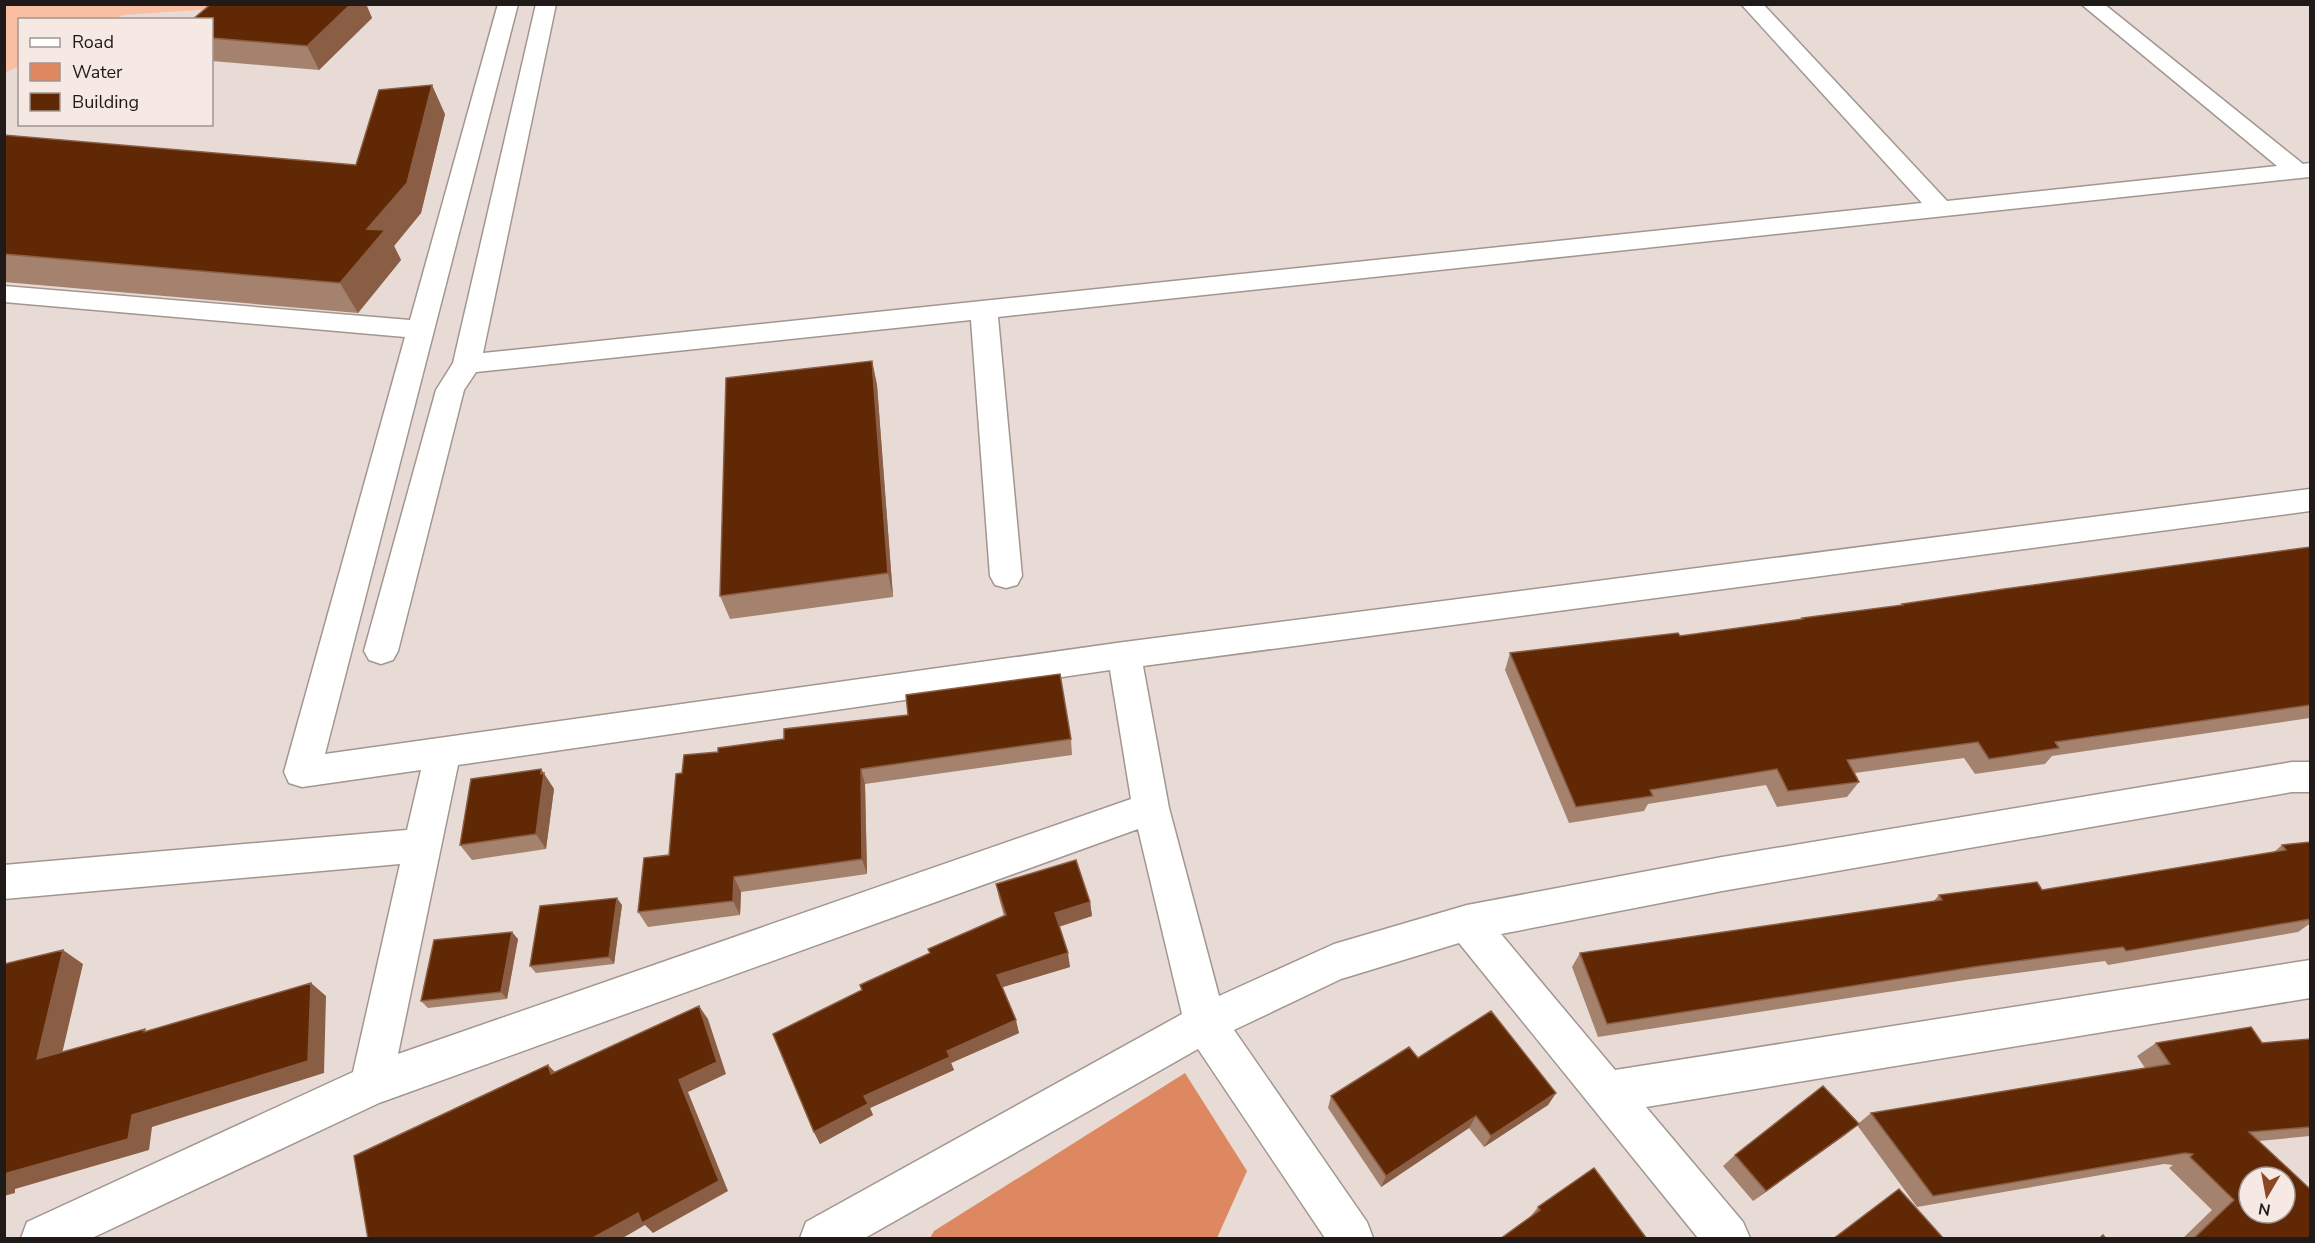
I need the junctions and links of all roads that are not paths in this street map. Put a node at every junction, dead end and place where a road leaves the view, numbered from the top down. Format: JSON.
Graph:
{"nodes":[{"id":1,"x":508,"y":4,"type":"edge"},
{"id":2,"x":546,"y":4,"type":"edge"},
{"id":3,"x":1752,"y":4,"type":"edge"},
{"id":4,"x":2091,"y":4,"type":"edge"},
{"id":5,"x":2305,"y":171,"type":"edge"},
{"id":6,"x":1941,"y":209,"type":"junction"},
{"id":7,"x":4,"y":294,"type":"edge"},
{"id":8,"x":984,"y":310,"type":"junction"},
{"id":9,"x":422,"y":330,"type":"junction"},
{"id":10,"x":467,"y":364,"type":"junction"},
{"id":11,"x":2310,"y":500,"type":"edge"},
{"id":12,"x":1006,"y":576,"type":"dead end"},
{"id":13,"x":381,"y":651,"type":"dead end"},
{"id":14,"x":1124,"y":655,"type":"junction"},
{"id":15,"x":444,"y":751,"type":"junction"},
{"id":16,"x":2310,"y":777,"type":"edge"},
{"id":17,"x":1151,"y":808,"type":"junction"},
{"id":18,"x":423,"y":846,"type":"junction"},
{"id":19,"x":4,"y":882,"type":"edge"},
{"id":20,"x":1467,"y":923,"type":"junction"},
{"id":21,"x":2310,"y":979,"type":"edge"},
{"id":22,"x":1205,"y":1023,"type":"junction"},
{"id":23,"x":371,"y":1085,"type":"junction"},
{"id":24,"x":1606,"y":1092,"type":"junction"},
{"id":25,"x":43,"y":1239,"type":"edge"},
{"id":26,"x":822,"y":1239,"type":"edge"},
{"id":27,"x":1351,"y":1239,"type":"edge"},
{"id":28,"x":1727,"y":1239,"type":"edge"}],
"edges":[{"from":1,"to":9,"type":"street"},
{"from":2,"to":10,"type":"street"},
{"from":3,"to":6,"type":"street"},
{"from":4,"to":5,"type":"street"},
{"from":5,"to":6,"type":"street"},
{"from":6,"to":8,"type":"street"},
{"from":7,"to":9,"type":"street"},
{"from":8,"to":10,"type":"street"},
{"from":8,"to":12,"type":"street"},
{"from":9,"to":15,"type":"street"},
{"from":10,"to":13,"type":"street"},
{"from":11,"to":14,"type":"street"},
{"from":14,"to":15,"type":"street"},
{"from":14,"to":17,"type":"street"},
{"from":15,"to":18,"type":"street"},
{"from":16,"to":20,"type":"street"},
{"from":17,"to":22,"type":"street"},
{"from":17,"to":23,"type":"street"},
{"from":18,"to":19,"type":"street"},
{"from":18,"to":23,"type":"street"},
{"from":20,"to":22,"type":"street"},
{"from":20,"to":24,"type":"street"},
{"from":21,"to":24,"type":"street"},
{"from":22,"to":26,"type":"street"},
{"from":22,"to":27,"type":"street"},
{"from":23,"to":25,"type":"street"},
{"from":24,"to":28,"type":"street"}]}
